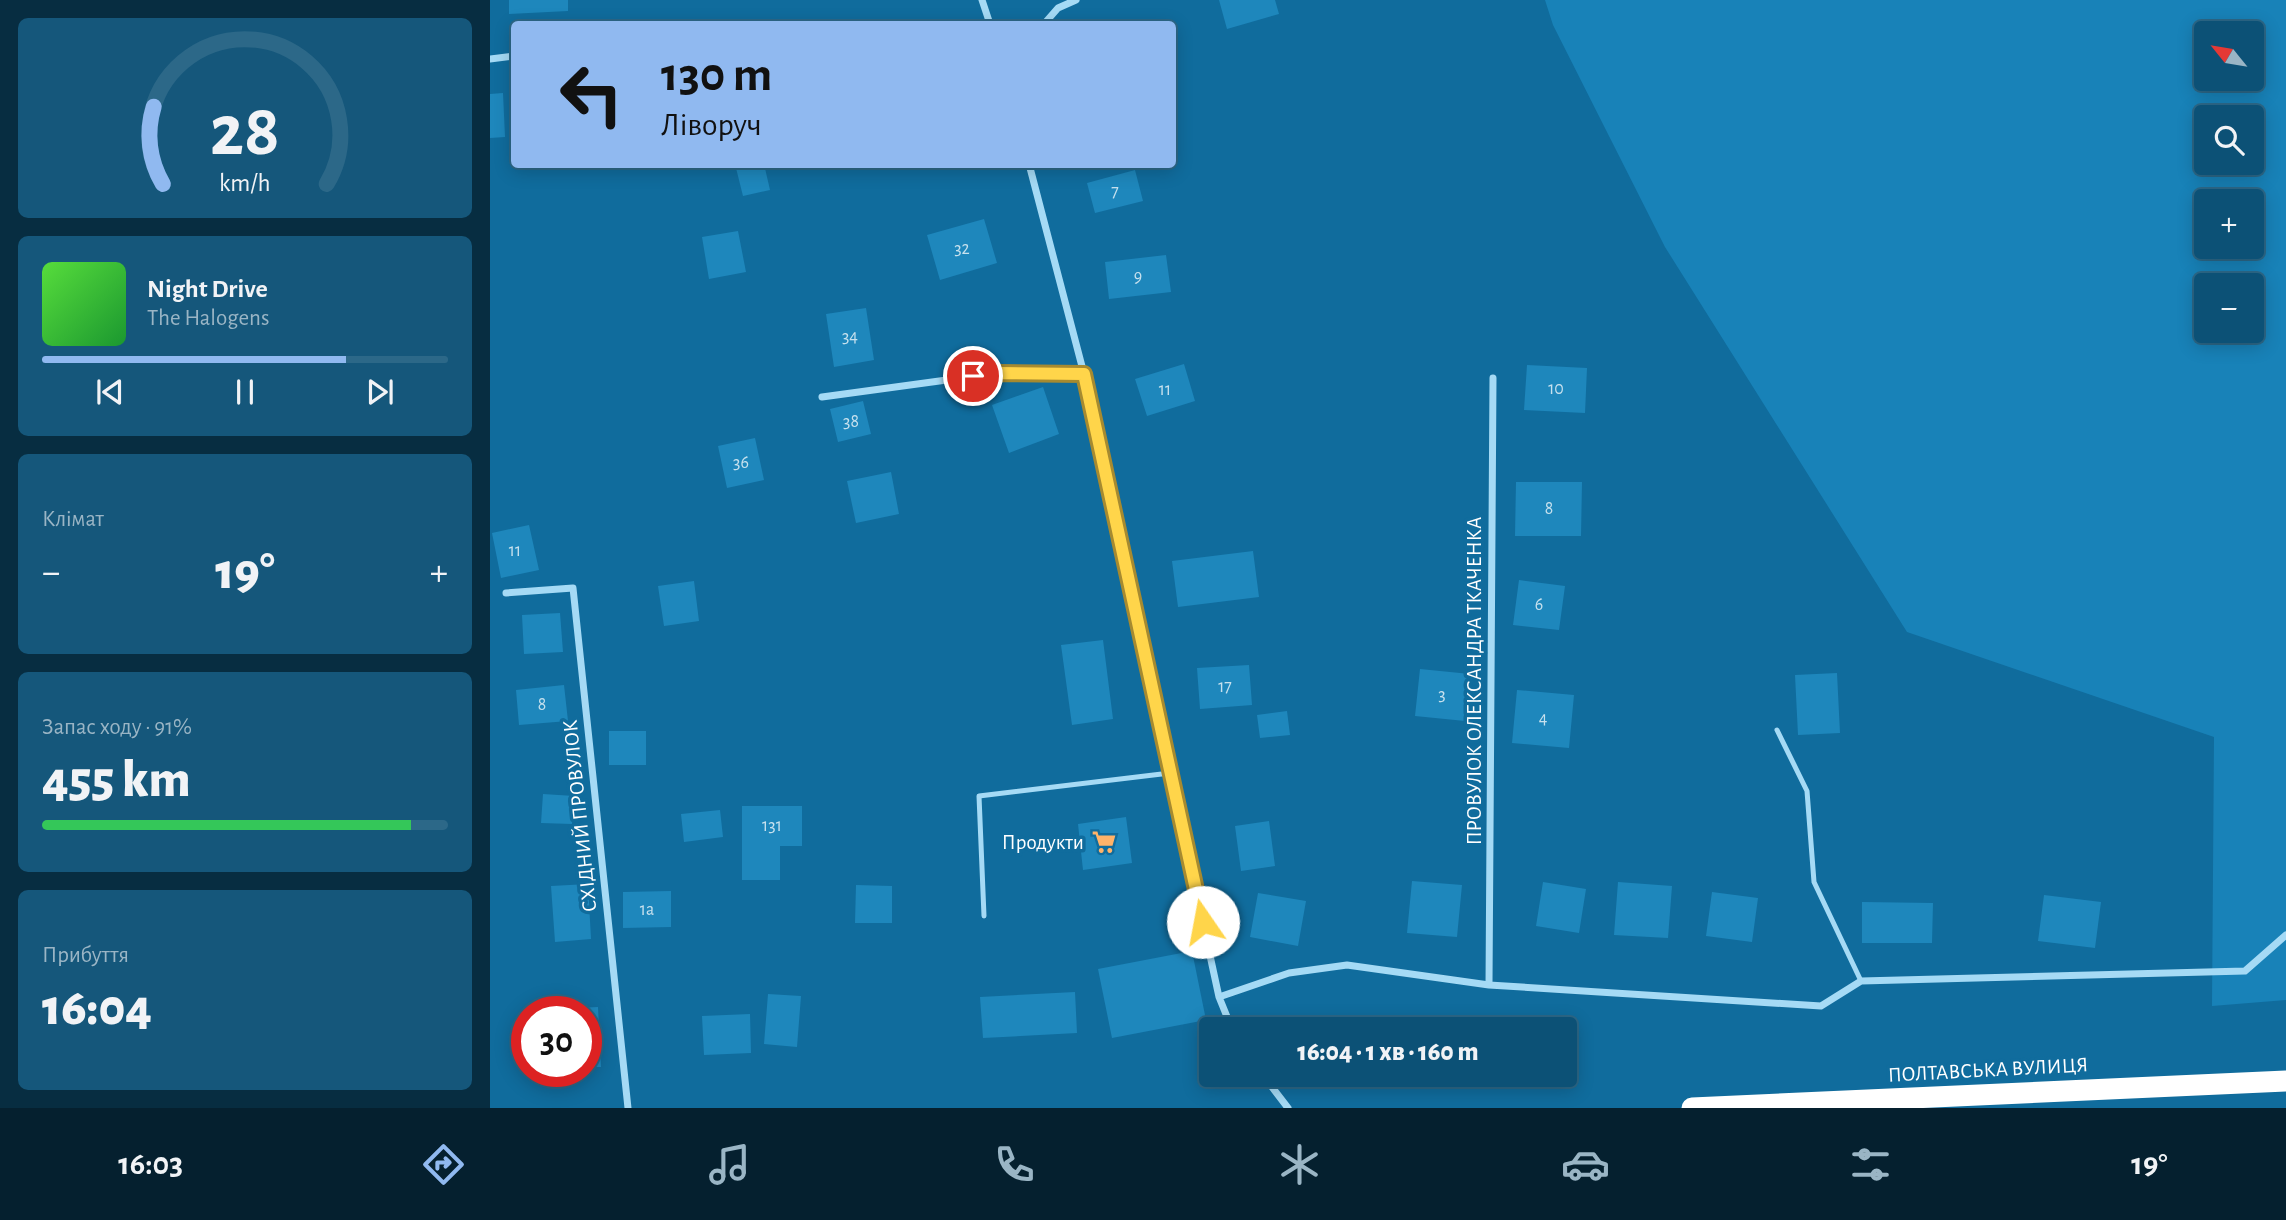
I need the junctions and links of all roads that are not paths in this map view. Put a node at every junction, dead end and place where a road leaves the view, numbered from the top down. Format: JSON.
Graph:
{"nodes":[{"id":1,"x":982,"y":0,"type":"edge"},
{"id":2,"x":1076,"y":0,"type":"edge"},
{"id":3,"x":989,"y":21,"type":"edge"},
{"id":4,"x":1047,"y":21,"type":"edge"},
{"id":5,"x":511,"y":56,"type":"edge"},
{"id":6,"x":490,"y":59,"type":"edge"},
{"id":7,"x":1031,"y":168,"type":"edge"},
{"id":8,"x":1084,"y":374,"type":"junction"},
{"id":9,"x":1493,"y":378,"type":"dead end"},
{"id":10,"x":821,"y":397,"type":"dead end"},
{"id":11,"x":506,"y":593,"type":"dead end"},
{"id":12,"x":1777,"y":730,"type":"dead end"},
{"id":13,"x":1170,"y":773,"type":"junction"},
{"id":14,"x":984,"y":916,"type":"dead end"},
{"id":15,"x":2286,"y":935,"type":"edge"},
{"id":16,"x":1861,"y":981,"type":"junction"},
{"id":17,"x":1489,"y":985,"type":"junction"},
{"id":18,"x":1219,"y":997,"type":"junction"},
{"id":19,"x":1227,"y":1017,"type":"edge"},
{"id":20,"x":2286,"y":1081,"type":"edge"},
{"id":21,"x":1272,"y":1087,"type":"edge"},
{"id":22,"x":628,"y":1108,"type":"edge"},
{"id":23,"x":1288,"y":1108,"type":"edge"},
{"id":24,"x":1692,"y":1108,"type":"edge"}],
"edges":[{"from":1,"to":3,"type":"street"},
{"from":2,"to":4,"type":"street"},
{"from":5,"to":6,"type":"street"},
{"from":7,"to":8,"type":"street"},
{"from":8,"to":10,"type":"street"},
{"from":8,"to":13,"type":"street"},
{"from":9,"to":17,"type":"street","name":"ПРОВУЛОК ОЛЕКСАНДРА ТКАЧЕНКА"},
{"from":11,"to":22,"type":"street","name":"СХІДНИЙ ПРОВУЛОК"},
{"from":12,"to":16,"type":"lane"},
{"from":13,"to":14,"type":"lane"},
{"from":13,"to":18,"type":"street"},
{"from":15,"to":16,"type":"street"},
{"from":16,"to":17,"type":"street"},
{"from":17,"to":18,"type":"street"},
{"from":18,"to":19,"type":"street"},
{"from":20,"to":24,"type":"highway","name":"ПОЛТАВСЬКА ВУЛИЦЯ"},
{"from":21,"to":23,"type":"street"}]}
